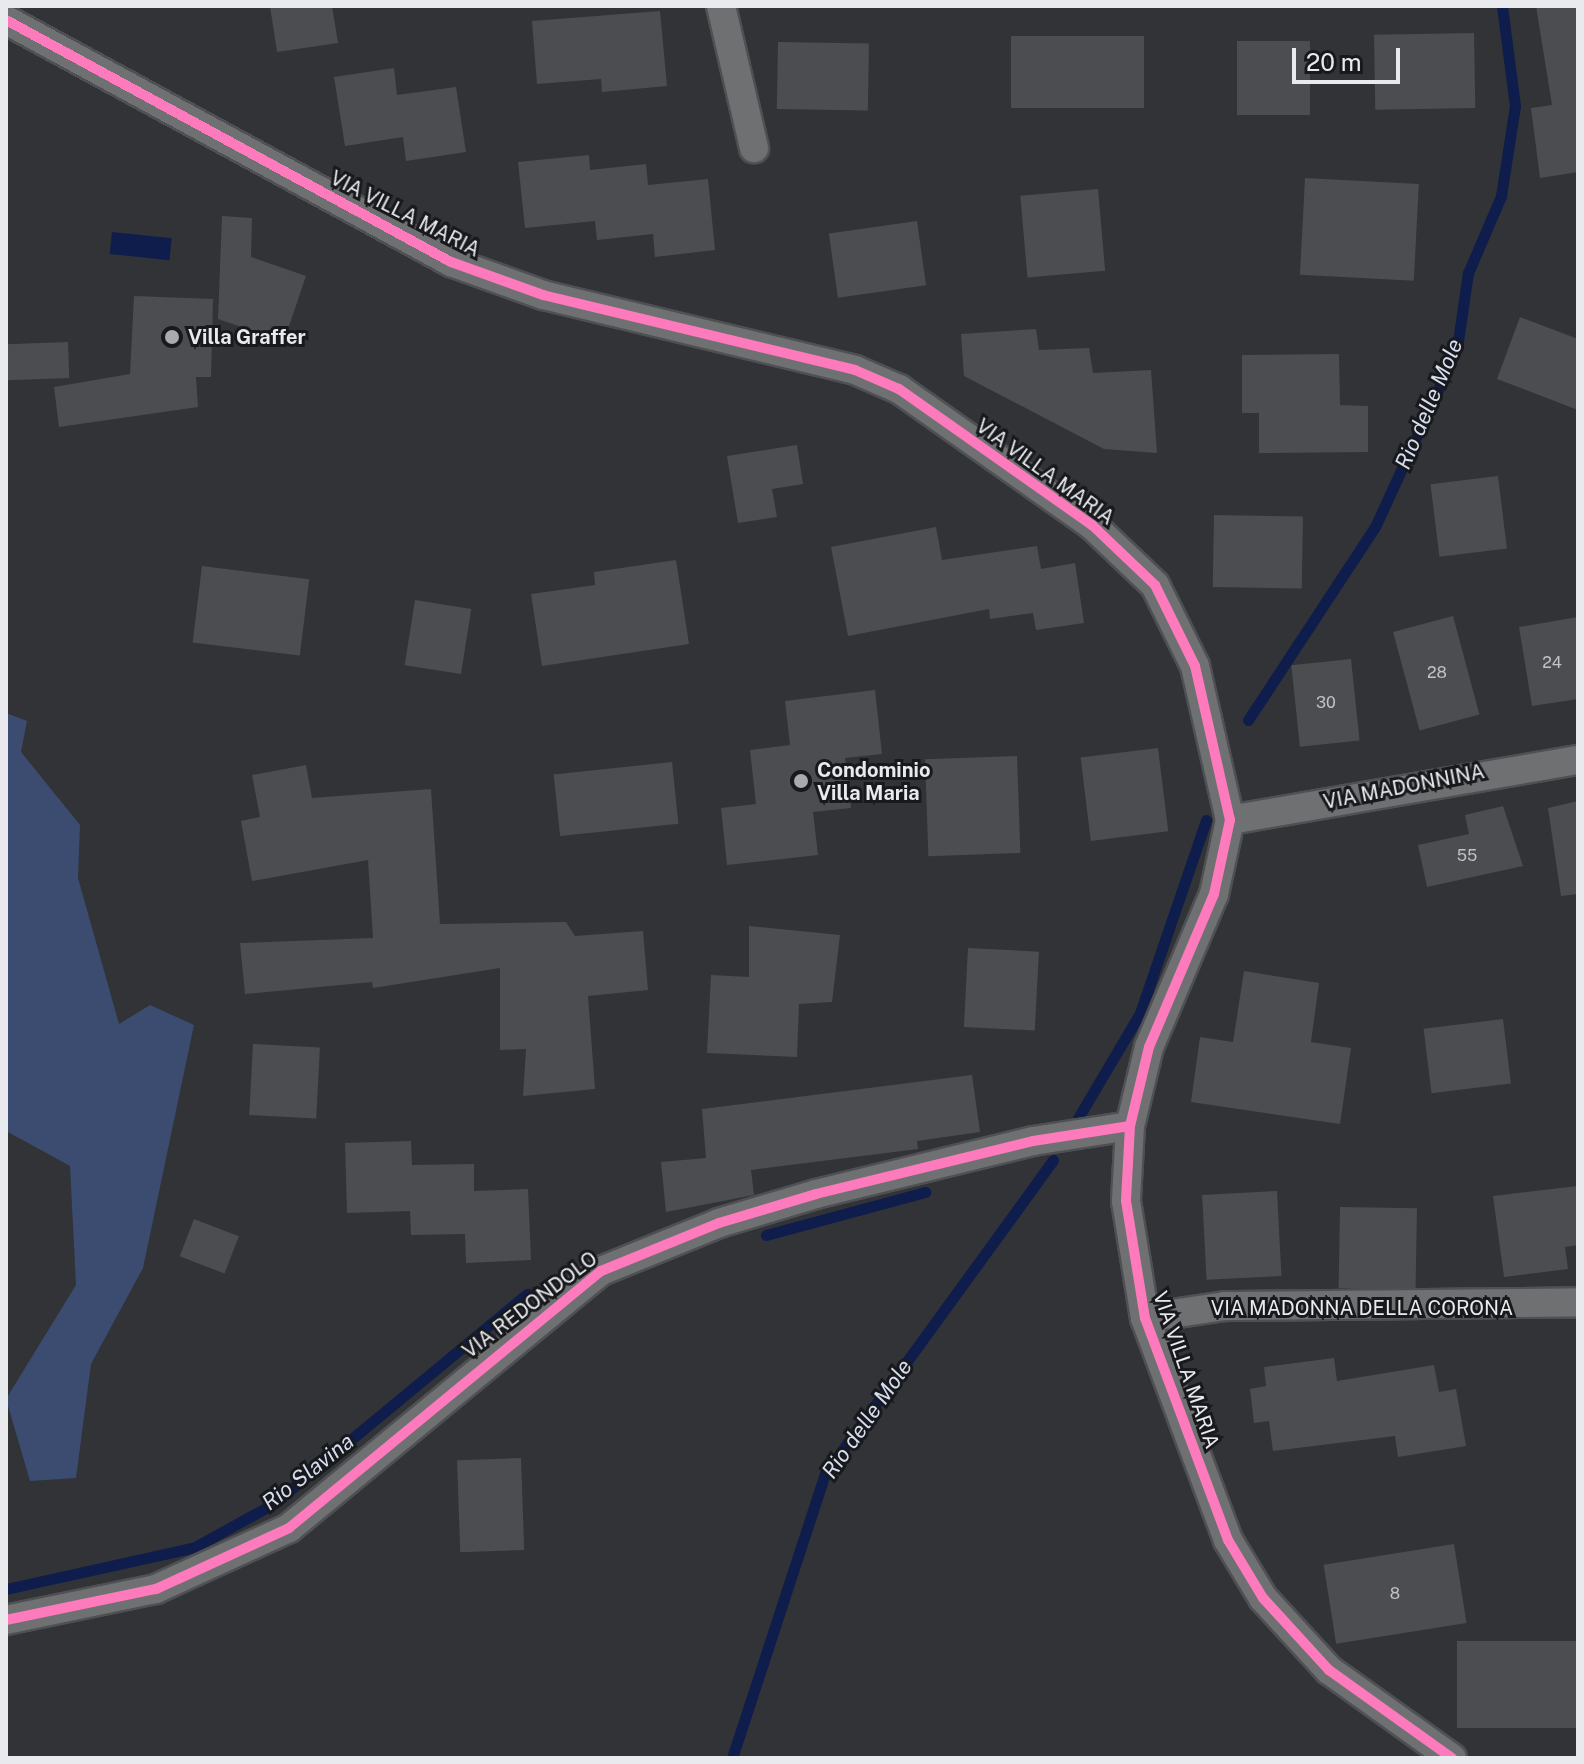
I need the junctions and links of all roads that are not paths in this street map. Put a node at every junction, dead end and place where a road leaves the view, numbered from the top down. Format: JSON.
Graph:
{"nodes":[{"id":1,"x":721,"y":6,"type":"edge"},
{"id":2,"x":6,"y":20,"type":"edge"},
{"id":3,"x":754,"y":148,"type":"dead end"},
{"id":4,"x":1578,"y":760,"type":"edge"},
{"id":5,"x":1230,"y":820,"type":"junction"},
{"id":6,"x":1130,"y":1126,"type":"junction"},
{"id":7,"x":1578,"y":1302,"type":"edge"},
{"id":8,"x":1145,"y":1318,"type":"junction"},
{"id":9,"x":6,"y":1620,"type":"edge"},
{"id":10,"x":1452,"y":1758,"type":"edge"}],
"edges":[{"from":1,"to":3,"type":"street"},
{"from":2,"to":5,"type":"street","name":"VIA VILLA MARIA"},
{"from":4,"to":5,"type":"street","name":"VIA MADONNINA"},
{"from":5,"to":6,"type":"street","name":"VIA VILLA MARIA"},
{"from":6,"to":8,"type":"street","name":"VIA VILLA MARIA"},
{"from":6,"to":9,"type":"street","name":"VIA REDONDOLO"},
{"from":7,"to":8,"type":"street","name":"VIA MADONNA DELLA CORONA"},
{"from":8,"to":10,"type":"street","name":"VIA VILLA MARIA"}]}
